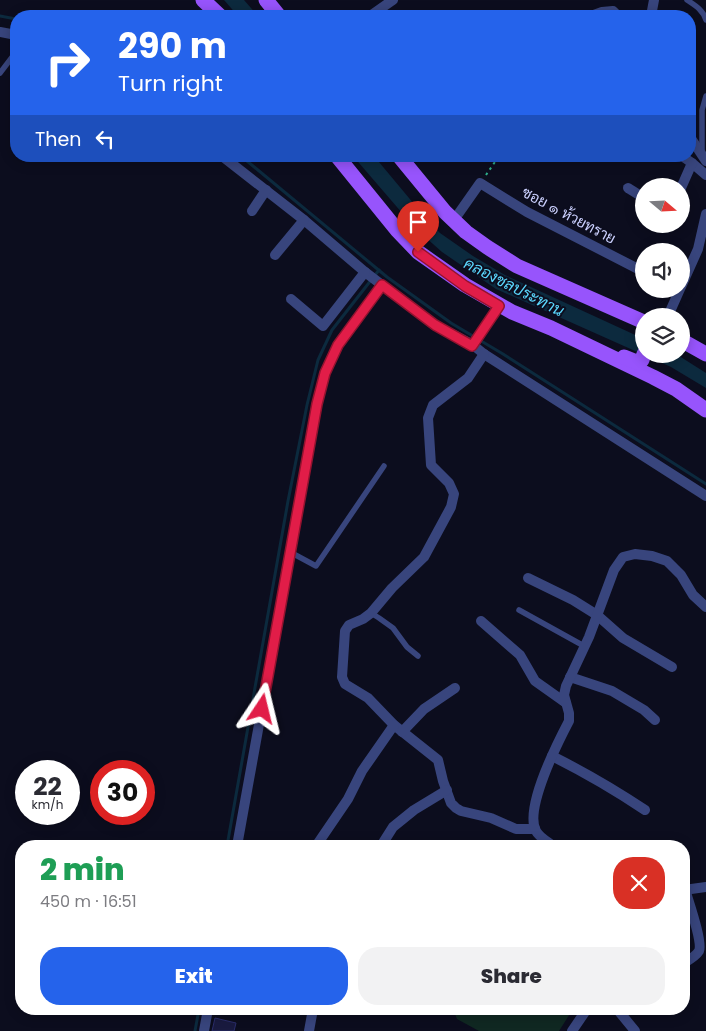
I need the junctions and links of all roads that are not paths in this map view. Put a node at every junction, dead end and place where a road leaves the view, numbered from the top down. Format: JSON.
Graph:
{"nodes":[{"id":1,"x":203,"y":0,"type":"edge"},
{"id":2,"x":266,"y":0,"type":"edge"},
{"id":3,"x":393,"y":0,"type":"edge"},
{"id":4,"x":687,"y":0,"type":"edge"},
{"id":5,"x":214,"y":10,"type":"edge"},
{"id":6,"x":274,"y":10,"type":"edge"},
{"id":7,"x":379,"y":10,"type":"edge"},
{"id":8,"x":706,"y":20,"type":"edge"},
{"id":9,"x":10,"y":60,"type":"edge"},
{"id":10,"x":0,"y":74,"type":"edge"},
{"id":11,"x":706,"y":96,"type":"edge"},
{"id":12,"x":696,"y":146,"type":"edge"},
{"id":13,"x":704,"y":157,"type":"edge"},
{"id":14,"x":230,"y":162,"type":"edge"},
{"id":15,"x":342,"y":162,"type":"edge"},
{"id":16,"x":404,"y":162,"type":"edge"},
{"id":17,"x":692,"y":163,"type":"joint"},
{"id":18,"x":706,"y":175,"type":"edge"},
{"id":19,"x":685,"y":178,"type":"edge"},
{"id":20,"x":628,"y":188,"type":"dead end"},
{"id":21,"x":266,"y":190,"type":"junction"},
{"id":22,"x":635,"y":192,"type":"edge"},
{"id":23,"x":252,"y":211,"type":"dead end"},
{"id":24,"x":706,"y":214,"type":"edge"},
{"id":25,"x":304,"y":220,"type":"junction"},
{"id":26,"x":454,"y":220,"type":"junction"},
{"id":27,"x":702,"y":251,"type":"edge"},
{"id":28,"x":275,"y":255,"type":"dead end"},
{"id":29,"x":635,"y":267,"type":"edge"},
{"id":30,"x":690,"y":271,"type":"edge"},
{"id":31,"x":367,"y":274,"type":"junction"},
{"id":32,"x":382,"y":285,"type":"junction"},
{"id":33,"x":573,"y":290,"type":"junction"},
{"id":34,"x":291,"y":299,"type":"dead end"},
{"id":35,"x":499,"y":306,"type":"junction"},
{"id":36,"x":635,"y":318,"type":"edge"},
{"id":37,"x":551,"y":328,"type":"junction"},
{"id":38,"x":635,"y":328,"type":"edge"},
{"id":39,"x":474,"y":343,"type":"junction"},
{"id":40,"x":690,"y":345,"type":"edge"},
{"id":41,"x":690,"y":353,"type":"edge"},
{"id":42,"x":484,"y":354,"type":"junction"},
{"id":43,"x":706,"y":354,"type":"edge"},
{"id":44,"x":635,"y":362,"type":"edge"},
{"id":45,"x":706,"y":362,"type":"edge"},
{"id":46,"x":649,"y":363,"type":"edge"},
{"id":47,"x":706,"y":410,"type":"edge"},
{"id":48,"x":384,"y":466,"type":"dead end"},
{"id":49,"x":706,"y":496,"type":"edge"},
{"id":50,"x":290,"y":552,"type":"junction"},
{"id":51,"x":528,"y":578,"type":"dead end"},
{"id":52,"x":706,"y":607,"type":"edge"},
{"id":53,"x":518,"y":610,"type":"dead end"},
{"id":54,"x":371,"y":613,"type":"junction"},
{"id":55,"x":597,"y":615,"type":"junction"},
{"id":56,"x":481,"y":621,"type":"dead end"},
{"id":57,"x":584,"y":646,"type":"junction"},
{"id":58,"x":418,"y":656,"type":"dead end"},
{"id":59,"x":672,"y":667,"type":"dead end"},
{"id":60,"x":570,"y":677,"type":"junction"},
{"id":61,"x":455,"y":688,"type":"dead end"},
{"id":62,"x":566,"y":703,"type":"junction"},
{"id":63,"x":655,"y":720,"type":"dead end"},
{"id":64,"x":398,"y":729,"type":"junction"},
{"id":65,"x":552,"y":756,"type":"junction"},
{"id":66,"x":446,"y":790,"type":"junction"},
{"id":67,"x":645,"y":810,"type":"dead end"},
{"id":68,"x":535,"y":829,"type":"junction"},
{"id":69,"x":238,"y":840,"type":"edge"},
{"id":70,"x":320,"y":840,"type":"edge"},
{"id":71,"x":385,"y":840,"type":"edge"},
{"id":72,"x":540,"y":840,"type":"edge"},
{"id":73,"x":706,"y":887,"type":"edge"},
{"id":74,"x":690,"y":889,"type":"edge"},
{"id":75,"x":690,"y":909,"type":"edge"},
{"id":76,"x":690,"y":960,"type":"edge"},
{"id":77,"x":207,"y":1015,"type":"edge"},
{"id":78,"x":312,"y":1015,"type":"edge"},
{"id":79,"x":583,"y":1015,"type":"edge"},
{"id":80,"x":622,"y":1015,"type":"edge"},
{"id":81,"x":204,"y":1031,"type":"edge"},
{"id":82,"x":309,"y":1031,"type":"edge"},
{"id":83,"x":572,"y":1031,"type":"edge"},
{"id":84,"x":635,"y":1031,"type":"edge"}],
"edges":[{"from":1,"to":5,"type":"main road"},
{"from":2,"to":6,"type":"main road"},
{"from":3,"to":7,"type":"street"},
{"from":4,"to":8,"type":"lane"},
{"from":9,"to":10,"type":"lane"},
{"from":11,"to":13,"type":"lane"},
{"from":12,"to":13,"type":"street"},
{"from":14,"to":21,"type":"street"},
{"from":15,"to":35,"type":"main road"},
{"from":16,"to":26,"type":"main road"},
{"from":17,"to":18,"type":"street"},
{"from":17,"to":19,"type":"street"},
{"from":20,"to":22,"type":"street"},
{"from":21,"to":23,"type":"street"},
{"from":21,"to":25,"type":"street"},
{"from":24,"to":27,"type":"street"},
{"from":25,"to":28,"type":"street"},
{"from":25,"to":31,"type":"street"},
{"from":26,"to":29,"type":"street","name":"ซอย ๑ ห้วยทราย"},
{"from":26,"to":33,"type":"main road"},
{"from":27,"to":30,"type":"street"},
{"from":31,"to":32,"type":"street"},
{"from":31,"to":34,"type":"street"},
{"from":32,"to":39,"type":"street"},
{"from":32,"to":50,"type":"street"},
{"from":33,"to":36,"type":"main road"},
{"from":33,"to":38,"type":"main road"},
{"from":35,"to":37,"type":"main road"},
{"from":35,"to":39,"type":"street"},
{"from":37,"to":44,"type":"main road"},
{"from":37,"to":47,"type":"main road"},
{"from":39,"to":42,"type":"street"},
{"from":40,"to":43,"type":"main road"},
{"from":41,"to":45,"type":"main road"},
{"from":42,"to":49,"type":"street"},
{"from":42,"to":54,"type":"street"},
{"from":46,"to":47,"type":"main road"},
{"from":48,"to":50,"type":"lane"},
{"from":50,"to":69,"type":"street"},
{"from":51,"to":55,"type":"street"},
{"from":52,"to":55,"type":"street"},
{"from":53,"to":57,"type":"lane"},
{"from":54,"to":58,"type":"lane"},
{"from":54,"to":64,"type":"street"},
{"from":55,"to":57,"type":"street"},
{"from":55,"to":59,"type":"street"},
{"from":56,"to":62,"type":"street"},
{"from":57,"to":60,"type":"street"},
{"from":60,"to":62,"type":"street"},
{"from":60,"to":63,"type":"street"},
{"from":61,"to":64,"type":"street"},
{"from":62,"to":65,"type":"street"},
{"from":64,"to":66,"type":"street"},
{"from":64,"to":70,"type":"street"},
{"from":65,"to":67,"type":"street"},
{"from":65,"to":68,"type":"street"},
{"from":66,"to":68,"type":"street"},
{"from":66,"to":71,"type":"street"},
{"from":68,"to":72,"type":"street"},
{"from":73,"to":74,"type":"street"},
{"from":75,"to":76,"type":"street"},
{"from":77,"to":81,"type":"street"},
{"from":78,"to":82,"type":"street"},
{"from":79,"to":83,"type":"street"},
{"from":80,"to":84,"type":"street"}]}
